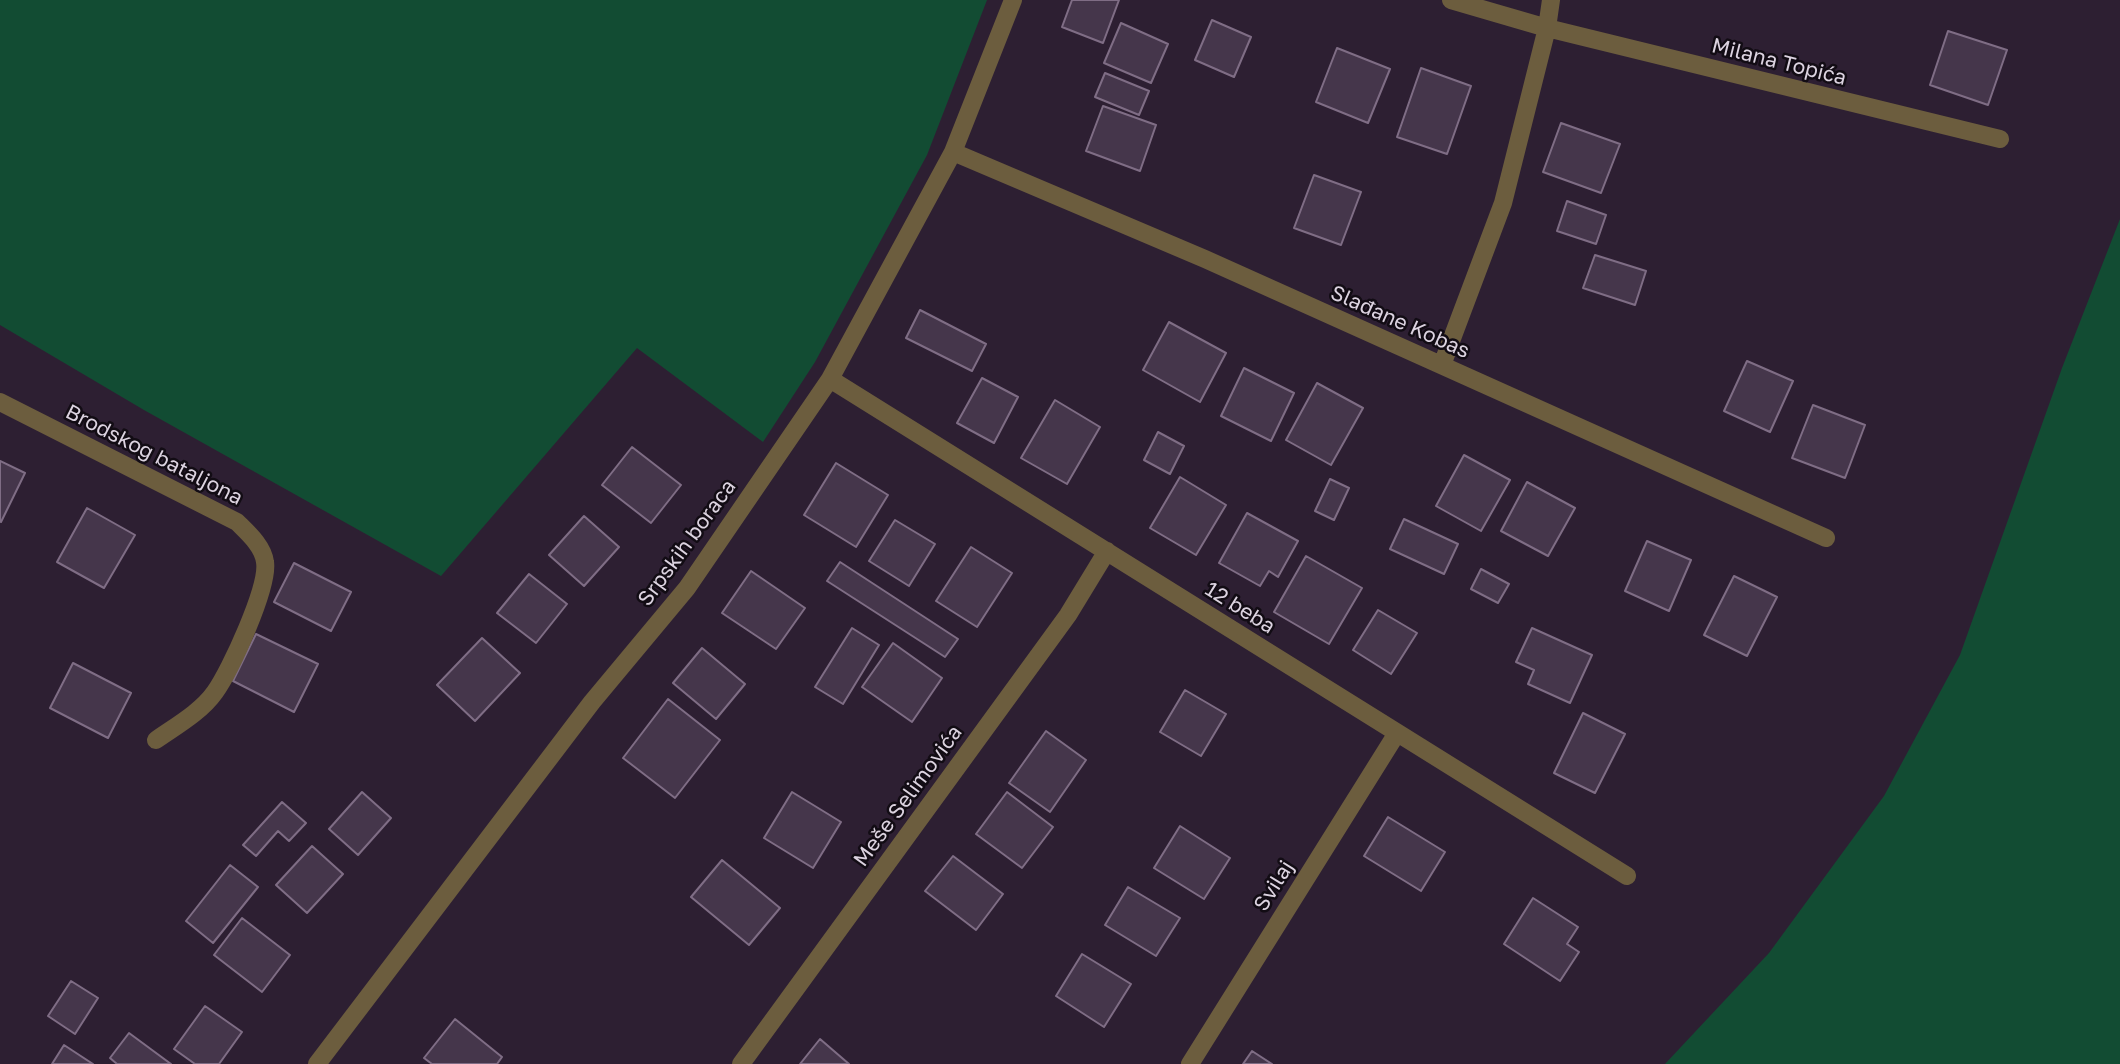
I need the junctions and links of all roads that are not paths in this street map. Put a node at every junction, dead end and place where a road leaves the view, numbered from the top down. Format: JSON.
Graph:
{"nodes":[{"id":1,"x":1013,"y":0,"type":"edge"},
{"id":2,"x":1451,"y":0,"type":"edge"},
{"id":3,"x":1551,"y":0,"type":"edge"},
{"id":4,"x":1547,"y":28,"type":"junction"},
{"id":5,"x":2000,"y":139,"type":"dead end"},
{"id":6,"x":953,"y":152,"type":"junction"},
{"id":7,"x":1442,"y":365,"type":"junction"},
{"id":8,"x":830,"y":379,"type":"junction"},
{"id":9,"x":0,"y":402,"type":"edge"},
{"id":10,"x":1826,"y":538,"type":"dead end"},
{"id":11,"x":1107,"y":551,"type":"junction"},
{"id":12,"x":1397,"y":733,"type":"junction"},
{"id":13,"x":156,"y":740,"type":"dead end"},
{"id":14,"x":1627,"y":876,"type":"dead end"},
{"id":15,"x":317,"y":1064,"type":"edge"},
{"id":16,"x":741,"y":1064,"type":"edge"},
{"id":17,"x":1190,"y":1064,"type":"edge"}],
"edges":[{"from":1,"to":6,"type":"street","name":"Srpskih boraca"},
{"from":2,"to":4,"type":"street","name":"Milana Topića"},
{"from":3,"to":4,"type":"street"},
{"from":4,"to":5,"type":"street","name":"Milana Topića"},
{"from":4,"to":7,"type":"street"},
{"from":6,"to":7,"type":"street","name":"Slađane Kobas"},
{"from":6,"to":8,"type":"street","name":"Srpskih boraca"},
{"from":7,"to":10,"type":"street","name":"Slađane Kobas"},
{"from":8,"to":11,"type":"street","name":"12 beba"},
{"from":8,"to":15,"type":"street","name":"Srpskih boraca"},
{"from":9,"to":13,"type":"street","name":"Brodskog bataljona"},
{"from":11,"to":12,"type":"street","name":"12 beba"},
{"from":11,"to":16,"type":"street","name":"Meše Selimovića"},
{"from":12,"to":14,"type":"street","name":"12 beba"},
{"from":12,"to":17,"type":"street","name":"Svilaj"}]}
